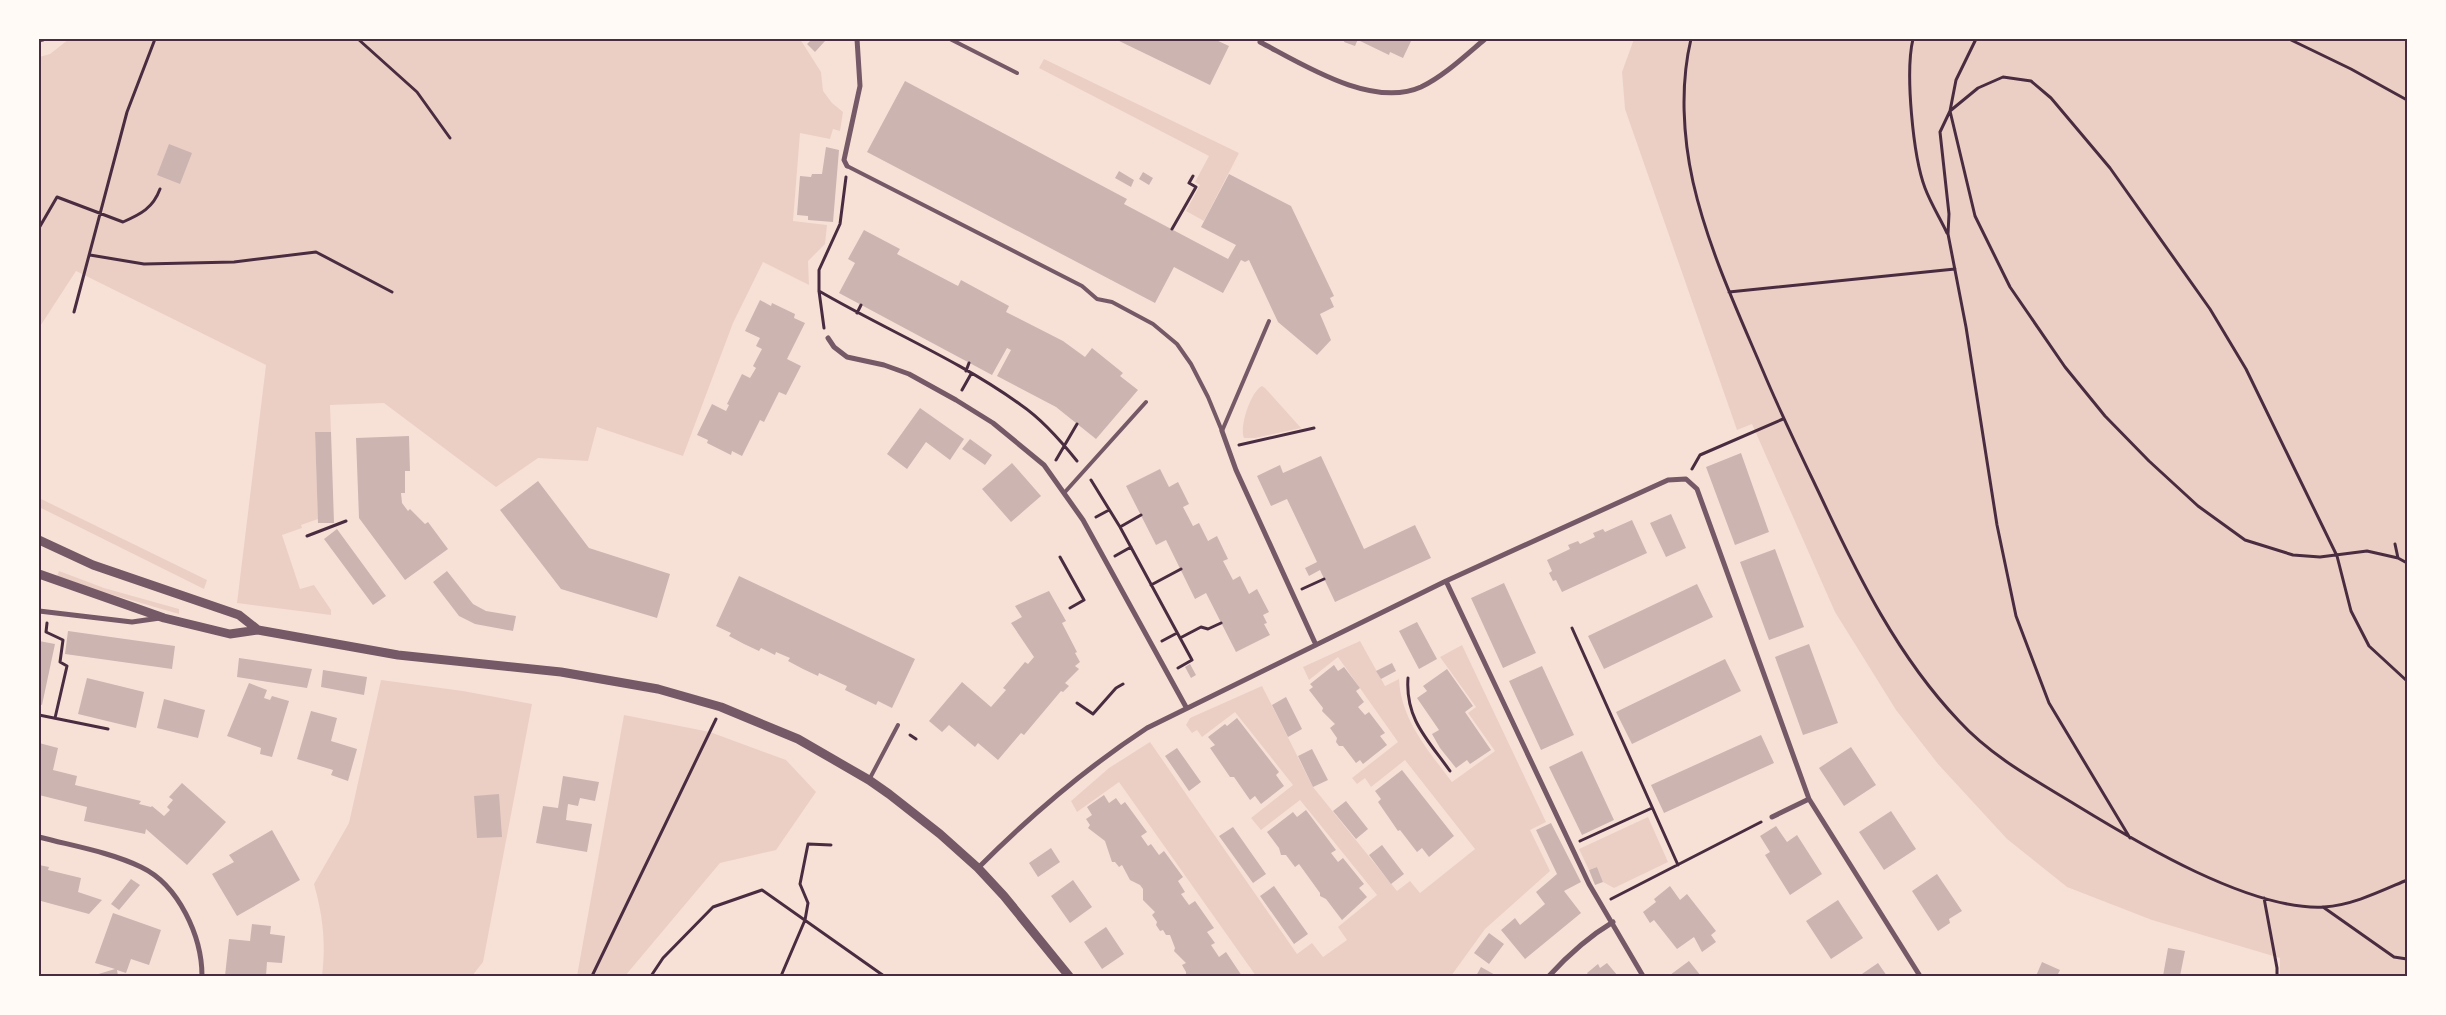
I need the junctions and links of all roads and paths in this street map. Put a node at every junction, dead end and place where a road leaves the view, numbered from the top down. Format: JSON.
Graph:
{"nodes":[{"id":1,"x":42,"y":39,"type":"edge"},
{"id":2,"x":155,"y":39,"type":"edge"},
{"id":3,"x":358,"y":39,"type":"edge"},
{"id":4,"x":857,"y":39,"type":"edge"},
{"id":5,"x":950,"y":39,"type":"edge"},
{"id":6,"x":1485,"y":39,"type":"edge"},
{"id":7,"x":1691,"y":39,"type":"edge"},
{"id":8,"x":1913,"y":39,"type":"edge"},
{"id":9,"x":1976,"y":39,"type":"edge"},
{"id":10,"x":2290,"y":39,"type":"edge"},
{"id":11,"x":39,"y":40,"type":"edge"},
{"id":12,"x":1260,"y":42,"type":"dead end"},
{"id":13,"x":1017,"y":73,"type":"dead end"},
{"id":14,"x":2407,"y":100,"type":"edge"},
{"id":15,"x":1950,"y":111,"type":"junction"},
{"id":16,"x":450,"y":138,"type":"dead end"},
{"id":17,"x":847,"y":166,"type":"junction"},
{"id":18,"x":1193,"y":176,"type":"dead end"},
{"id":19,"x":160,"y":189,"type":"dead end"},
{"id":20,"x":100,"y":214,"type":"junction"},
{"id":21,"x":39,"y":228,"type":"edge"},
{"id":22,"x":1172,"y":229,"type":"dead end"},
{"id":23,"x":1948,"y":234,"type":"junction"},
{"id":24,"x":90,"y":255,"type":"junction"},
{"id":25,"x":1955,"y":270,"type":"junction"},
{"id":26,"x":392,"y":292,"type":"dead end"},
{"id":27,"x":1729,"y":292,"type":"junction"},
{"id":28,"x":861,"y":305,"type":"dead end"},
{"id":29,"x":74,"y":312,"type":"dead end"},
{"id":30,"x":857,"y":313,"type":"dead end"},
{"id":31,"x":1269,"y":321,"type":"dead end"},
{"id":32,"x":828,"y":338,"type":"joint"},
{"id":33,"x":970,"y":363,"type":"dead end"},
{"id":34,"x":966,"y":371,"type":"dead end"},
{"id":35,"x":971,"y":374,"type":"dead end"},
{"id":36,"x":956,"y":400,"type":"junction"},
{"id":37,"x":1146,"y":402,"type":"dead end"},
{"id":38,"x":1784,"y":419,"type":"junction"},
{"id":39,"x":1077,"y":424,"type":"dead end"},
{"id":40,"x":1314,"y":428,"type":"dead end"},
{"id":41,"x":1222,"y":432,"type":"junction"},
{"id":42,"x":1239,"y":445,"type":"dead end"},
{"id":43,"x":1050,"y":472,"type":"junction"},
{"id":44,"x":1686,"y":479,"type":"junction"},
{"id":45,"x":1065,"y":492,"type":"junction"},
{"id":46,"x":1141,"y":516,"type":"dead end"},
{"id":47,"x":346,"y":521,"type":"dead end"},
{"id":48,"x":1120,"y":528,"type":"dead end"},
{"id":49,"x":307,"y":536,"type":"dead end"},
{"id":50,"x":40,"y":541,"type":"edge"},
{"id":51,"x":2395,"y":544,"type":"dead end"},
{"id":52,"x":2337,"y":556,"type":"junction"},
{"id":53,"x":1060,"y":557,"type":"dead end"},
{"id":54,"x":2398,"y":558,"type":"junction"},
{"id":55,"x":2407,"y":563,"type":"edge"},
{"id":56,"x":1181,"y":569,"type":"dead end"},
{"id":57,"x":39,"y":574,"type":"edge"},
{"id":58,"x":1324,"y":579,"type":"dead end"},
{"id":59,"x":1446,"y":581,"type":"junction"},
{"id":60,"x":1151,"y":585,"type":"dead end"},
{"id":61,"x":1292,"y":594,"type":"junction"},
{"id":62,"x":1070,"y":608,"type":"dead end"},
{"id":63,"x":39,"y":612,"type":"edge"},
{"id":64,"x":164,"y":618,"type":"junction"},
{"id":65,"x":1221,"y":623,"type":"dead end"},
{"id":66,"x":47,"y":626,"type":"dead end"},
{"id":67,"x":1572,"y":628,"type":"dead end"},
{"id":68,"x":258,"y":630,"type":"junction"},
{"id":69,"x":1180,"y":638,"type":"dead end"},
{"id":70,"x":1316,"y":645,"type":"junction"},
{"id":71,"x":1408,"y":678,"type":"dead end"},
{"id":72,"x":2407,"y":681,"type":"edge"},
{"id":73,"x":1123,"y":684,"type":"dead end"},
{"id":74,"x":1077,"y":702,"type":"dead end"},
{"id":75,"x":721,"y":707,"type":"junction"},
{"id":76,"x":1186,"y":707,"type":"junction"},
{"id":77,"x":39,"y":714,"type":"edge"},
{"id":78,"x":55,"y":718,"type":"junction"},
{"id":79,"x":898,"y":725,"type":"dead end"},
{"id":80,"x":108,"y":729,"type":"dead end"},
{"id":81,"x":910,"y":735,"type":"dead end"},
{"id":82,"x":916,"y":740,"type":"dead end"},
{"id":83,"x":1450,"y":771,"type":"dead end"},
{"id":84,"x":869,"y":780,"type":"junction"},
{"id":85,"x":1809,"y":799,"type":"junction"},
{"id":86,"x":1652,"y":808,"type":"junction"},
{"id":87,"x":1772,"y":817,"type":"joint"},
{"id":88,"x":39,"y":837,"type":"edge"},
{"id":89,"x":2130,"y":838,"type":"junction"},
{"id":90,"x":831,"y":845,"type":"dead end"},
{"id":91,"x":1571,"y":846,"type":"junction"},
{"id":92,"x":1678,"y":865,"type":"junction"},
{"id":93,"x":978,"y":868,"type":"junction"},
{"id":94,"x":2407,"y":880,"type":"edge"},
{"id":95,"x":2264,"y":898,"type":"junction"},
{"id":96,"x":1602,"y":904,"type":"junction"},
{"id":97,"x":2322,"y":907,"type":"junction"},
{"id":98,"x":805,"y":920,"type":"junction"},
{"id":99,"x":1613,"y":922,"type":"junction"},
{"id":100,"x":2407,"y":959,"type":"edge"},
{"id":101,"x":202,"y":976,"type":"edge"},
{"id":102,"x":592,"y":976,"type":"edge"},
{"id":103,"x":651,"y":976,"type":"edge"},
{"id":104,"x":781,"y":976,"type":"edge"},
{"id":105,"x":884,"y":976,"type":"edge"},
{"id":106,"x":1069,"y":976,"type":"edge"},
{"id":107,"x":1549,"y":976,"type":"edge"},
{"id":108,"x":1644,"y":976,"type":"edge"},
{"id":109,"x":1920,"y":976,"type":"edge"},
{"id":110,"x":2276,"y":976,"type":"edge"}],
"edges":[{"from":1,"to":11,"type":"street"},
{"from":2,"to":20,"type":"path"},
{"from":3,"to":16,"type":"path"},
{"from":4,"to":17,"type":"street"},
{"from":5,"to":13,"type":"lane"},
{"from":6,"to":12,"type":"street"},
{"from":7,"to":27,"type":"path"},
{"from":8,"to":23,"type":"path"},
{"from":9,"to":15,"type":"path"},
{"from":10,"to":14,"type":"path"},
{"from":15,"to":23,"type":"path"},
{"from":15,"to":52,"type":"path"},
{"from":15,"to":52,"type":"path"},
{"from":17,"to":32,"type":"path"},
{"from":17,"to":41,"type":"lane"},
{"from":18,"to":22,"type":"path"},
{"from":19,"to":20,"type":"path"},
{"from":20,"to":21,"type":"path"},
{"from":20,"to":24,"type":"path"},
{"from":23,"to":25,"type":"path"},
{"from":24,"to":26,"type":"path"},
{"from":24,"to":29,"type":"path"},
{"from":25,"to":27,"type":"path"},
{"from":25,"to":89,"type":"path"},
{"from":27,"to":38,"type":"path"},
{"from":28,"to":30,"type":"path"},
{"from":31,"to":41,"type":"lane"},
{"from":32,"to":36,"type":"street"},
{"from":33,"to":34,"type":"path"},
{"from":35,"to":36,"type":"path"},
{"from":36,"to":43,"type":"street"},
{"from":37,"to":45,"type":"lane"},
{"from":38,"to":44,"type":"path"},
{"from":38,"to":89,"type":"path"},
{"from":39,"to":43,"type":"path"},
{"from":40,"to":42,"type":"path"},
{"from":41,"to":61,"type":"street"},
{"from":43,"to":45,"type":"street"},
{"from":44,"to":59,"type":"street"},
{"from":44,"to":85,"type":"street"},
{"from":45,"to":76,"type":"street"},
{"from":46,"to":48,"type":"path"},
{"from":47,"to":49,"type":"path"},
{"from":50,"to":68,"type":"street"},
{"from":51,"to":54,"type":"path"},
{"from":52,"to":54,"type":"path"},
{"from":52,"to":72,"type":"path"},
{"from":53,"to":62,"type":"path"},
{"from":54,"to":55,"type":"path"},
{"from":56,"to":60,"type":"path"},
{"from":57,"to":64,"type":"street"},
{"from":58,"to":61,"type":"path"},
{"from":59,"to":70,"type":"street"},
{"from":59,"to":91,"type":"street"},
{"from":61,"to":70,"type":"street"},
{"from":63,"to":64,"type":"street"},
{"from":64,"to":68,"type":"street"},
{"from":65,"to":69,"type":"path"},
{"from":66,"to":78,"type":"path"},
{"from":67,"to":86,"type":"path"},
{"from":68,"to":75,"type":"street"},
{"from":70,"to":76,"type":"street"},
{"from":71,"to":83,"type":"path"},
{"from":73,"to":74,"type":"path"},
{"from":75,"to":84,"type":"street"},
{"from":75,"to":102,"type":"path"},
{"from":76,"to":93,"type":"street"},
{"from":77,"to":78,"type":"path"},
{"from":78,"to":80,"type":"path"},
{"from":79,"to":84,"type":"lane"},
{"from":81,"to":82,"type":"path"},
{"from":84,"to":93,"type":"street"},
{"from":85,"to":87,"type":"street"},
{"from":85,"to":109,"type":"street"},
{"from":86,"to":91,"type":"path"},
{"from":86,"to":92,"type":"path"},
{"from":87,"to":92,"type":"path"},
{"from":88,"to":101,"type":"street"},
{"from":89,"to":95,"type":"path"},
{"from":90,"to":98,"type":"path"},
{"from":91,"to":96,"type":"street"},
{"from":92,"to":96,"type":"path"},
{"from":93,"to":106,"type":"street"},
{"from":94,"to":97,"type":"path"},
{"from":95,"to":97,"type":"path"},
{"from":95,"to":110,"type":"path"},
{"from":96,"to":99,"type":"street"},
{"from":97,"to":100,"type":"path"},
{"from":98,"to":103,"type":"path"},
{"from":98,"to":104,"type":"path"},
{"from":98,"to":105,"type":"path"},
{"from":99,"to":107,"type":"street"},
{"from":99,"to":108,"type":"street"}]}
